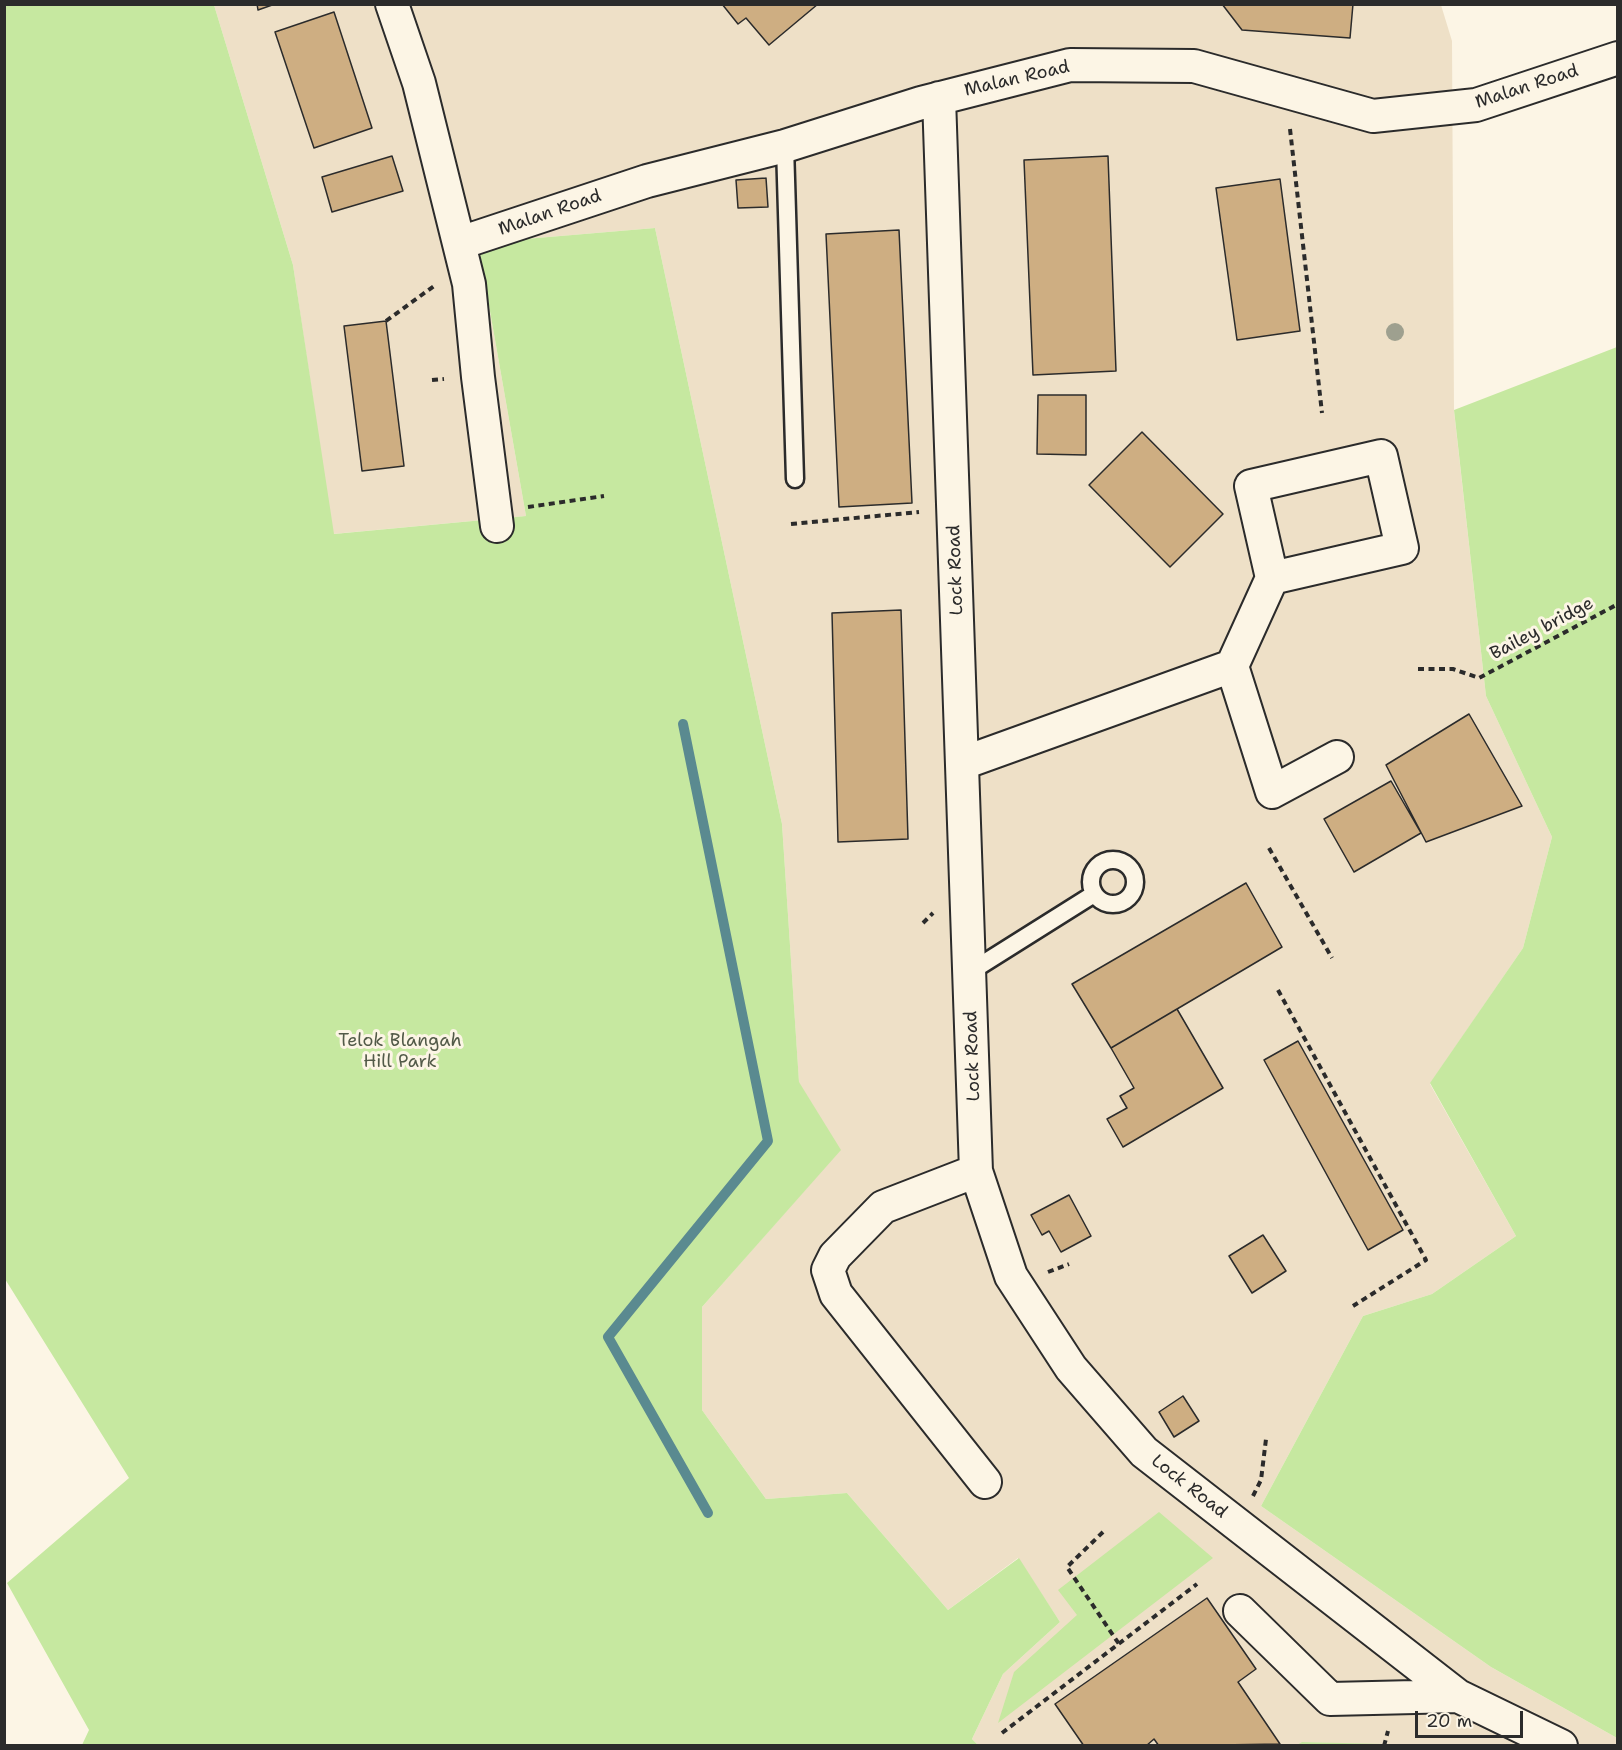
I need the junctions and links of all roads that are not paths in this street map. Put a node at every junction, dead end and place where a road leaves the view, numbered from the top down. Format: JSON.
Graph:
{"nodes":[{"id":1,"x":393,"y":4,"type":"edge"},
{"id":2,"x":1617,"y":58,"type":"edge"},
{"id":3,"x":939,"y":98,"type":"junction"},
{"id":4,"x":784,"y":146,"type":"junction"},
{"id":5,"x":460,"y":243,"type":"junction"},
{"id":6,"x":795,"y":479,"type":"dead end"},
{"id":7,"x":496,"y":519,"type":"road end"},
{"id":8,"x":1272,"y":578,"type":"junction"},
{"id":9,"x":1232,"y":666,"type":"junction"},
{"id":10,"x":1337,"y":757,"type":"dead end"},
{"id":11,"x":963,"y":763,"type":"junction"},
{"id":12,"x":1094,"y":894,"type":"dead end"},
{"id":13,"x":970,"y":972,"type":"junction"},
{"id":14,"x":976,"y":1171,"type":"junction"},
{"id":15,"x":985,"y":1482,"type":"dead end"},
{"id":16,"x":1240,"y":1611,"type":"dead end"},
{"id":17,"x":1458,"y":1696,"type":"junction"},
{"id":18,"x":1561,"y":1746,"type":"edge"}],
"edges":[{"from":1,"to":5,"type":"street"},
{"from":2,"to":3,"type":"street","name":"Malan Road"},
{"from":3,"to":4,"type":"street","name":"Malan Road"},
{"from":3,"to":11,"type":"street","name":"Lock Road"},
{"from":4,"to":5,"type":"street","name":"Malan Road"},
{"from":4,"to":6,"type":"lane"},
{"from":5,"to":7,"type":"street"},
{"from":8,"to":8,"type":"street"},
{"from":8,"to":9,"type":"street"},
{"from":9,"to":10,"type":"street"},
{"from":9,"to":11,"type":"street"},
{"from":11,"to":13,"type":"street","name":"Lock Road"},
{"from":12,"to":13,"type":"lane"},
{"from":13,"to":14,"type":"street","name":"Lock Road"},
{"from":14,"to":15,"type":"street"},
{"from":14,"to":17,"type":"street","name":"Lock Road"},
{"from":16,"to":17,"type":"street"},
{"from":17,"to":18,"type":"street","name":"Lock Road"}]}
